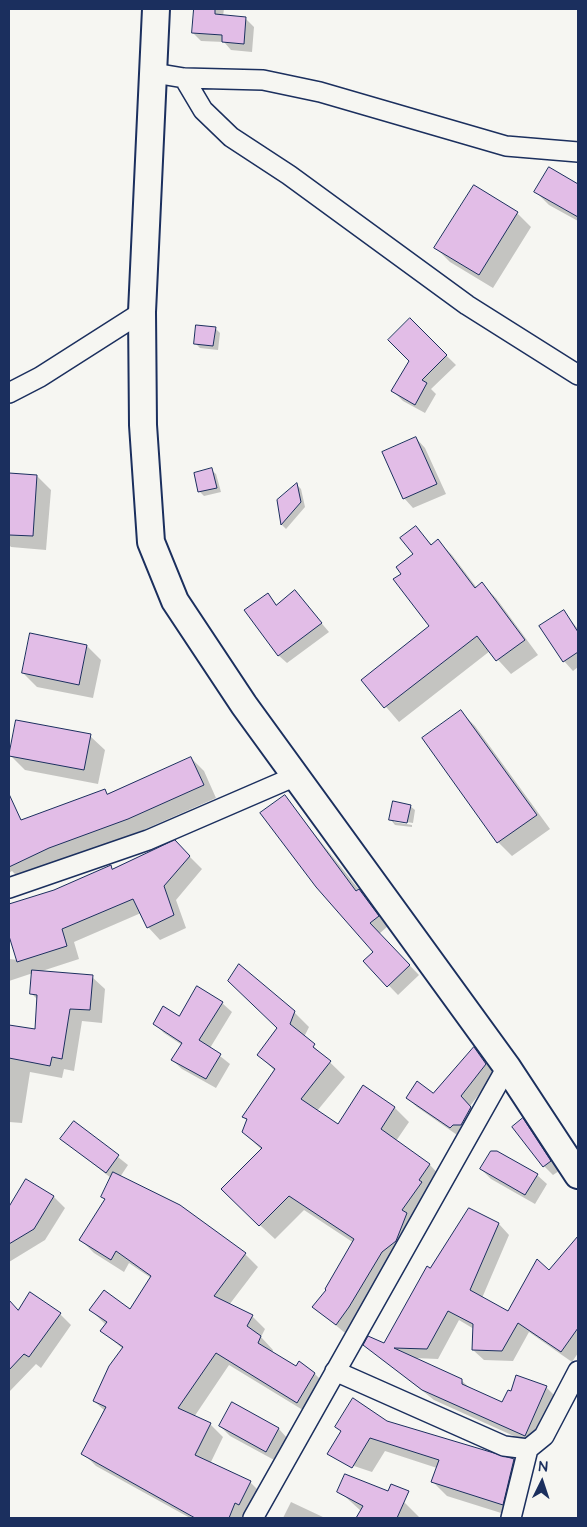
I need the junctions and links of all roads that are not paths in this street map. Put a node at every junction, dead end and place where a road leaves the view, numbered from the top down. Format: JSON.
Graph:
{"nodes":[{"id":1,"x":156,"y":9,"type":"edge"},
{"id":2,"x":154,"y":73,"type":"junction"},
{"id":3,"x":184,"y":78,"type":"junction"},
{"id":4,"x":578,"y":152,"type":"edge"},
{"id":5,"x":142,"y":312,"type":"junction"},
{"id":6,"x":578,"y":375,"type":"edge"},
{"id":7,"x":9,"y":393,"type":"edge"},
{"id":8,"x":296,"y":776,"type":"junction"},
{"id":9,"x":9,"y":888,"type":"edge"},
{"id":10,"x":507,"y":1068,"type":"junction"},
{"id":11,"x":578,"y":1175,"type":"edge"},
{"id":12,"x":335,"y":1371,"type":"junction"},
{"id":13,"x":578,"y":1371,"type":"edge"},
{"id":14,"x":528,"y":1449,"type":"junction"},
{"id":15,"x":253,"y":1518,"type":"edge"},
{"id":16,"x":511,"y":1518,"type":"edge"}],
"edges":[{"from":1,"to":2,"type":"street"},
{"from":2,"to":3,"type":"street"},
{"from":2,"to":5,"type":"street"},
{"from":3,"to":4,"type":"street"},
{"from":3,"to":6,"type":"street"},
{"from":5,"to":7,"type":"street"},
{"from":5,"to":8,"type":"street"},
{"from":8,"to":9,"type":"street"},
{"from":8,"to":10,"type":"street"},
{"from":10,"to":11,"type":"street"},
{"from":10,"to":12,"type":"street"},
{"from":12,"to":14,"type":"street"},
{"from":12,"to":15,"type":"street"},
{"from":13,"to":14,"type":"street"},
{"from":14,"to":16,"type":"street"}]}
